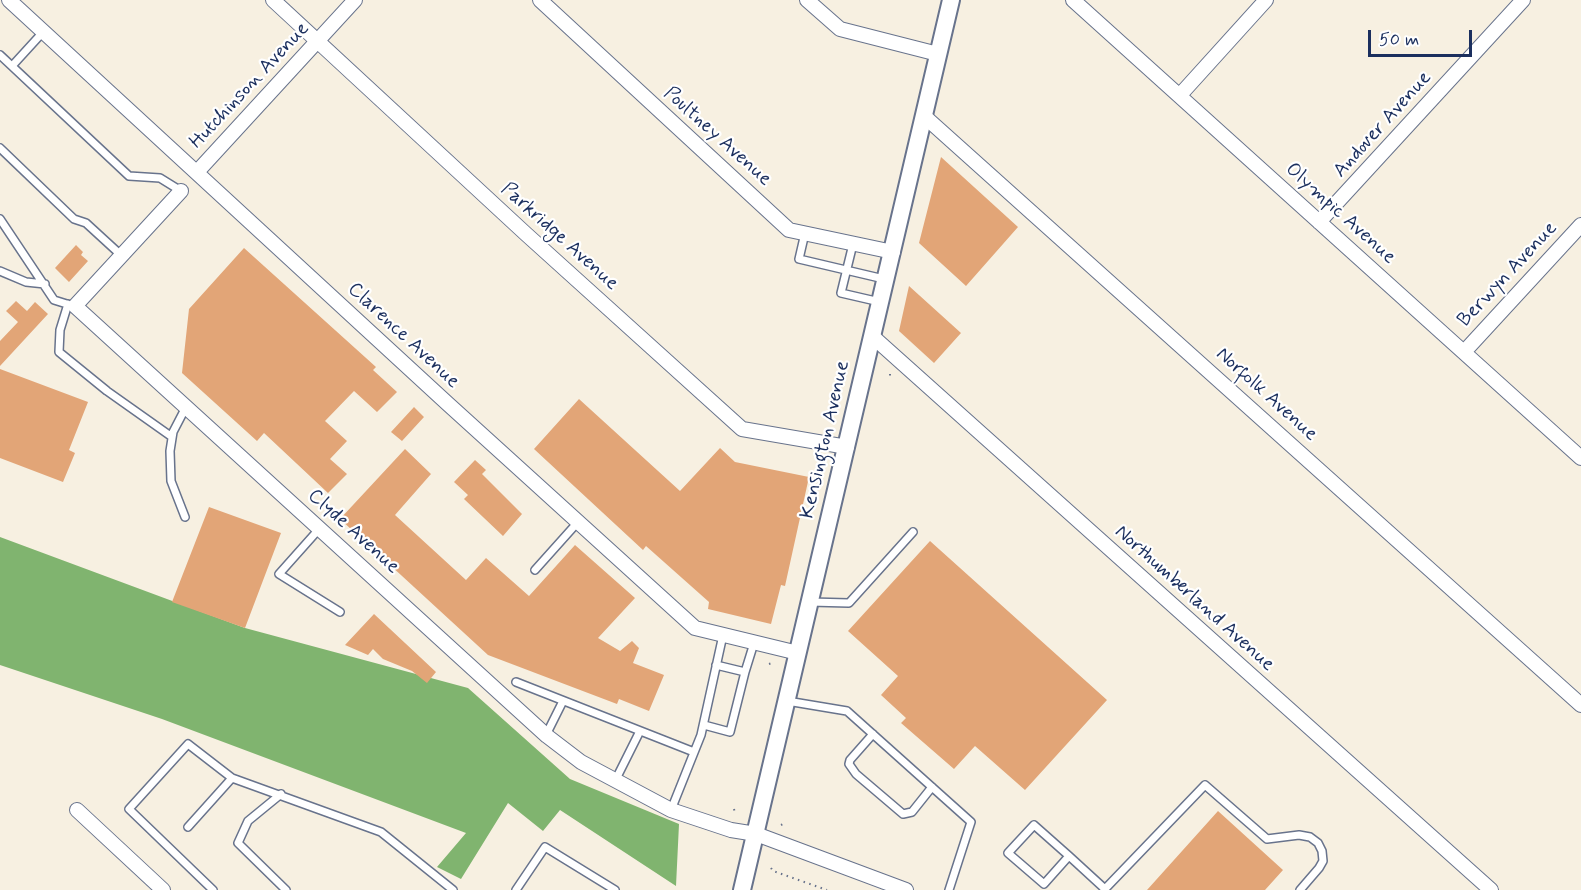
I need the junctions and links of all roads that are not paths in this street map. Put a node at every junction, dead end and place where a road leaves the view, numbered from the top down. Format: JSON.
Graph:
{"nodes":[{"id":1,"x":9,"y":0,"type":"edge"},
{"id":2,"x":273,"y":0,"type":"edge"},
{"id":3,"x":355,"y":0,"type":"edge"},
{"id":4,"x":540,"y":0,"type":"edge"},
{"id":5,"x":807,"y":0,"type":"edge"},
{"id":6,"x":951,"y":0,"type":"edge"},
{"id":7,"x":1073,"y":0,"type":"edge"},
{"id":8,"x":1266,"y":0,"type":"edge"},
{"id":9,"x":1523,"y":0,"type":"edge"},
{"id":10,"x":44,"y":32,"type":"junction"},
{"id":11,"x":318,"y":41,"type":"junction"},
{"id":12,"x":938,"y":54,"type":"junction"},
{"id":13,"x":0,"y":55,"type":"edge"},
{"id":14,"x":12,"y":66,"type":"junction"},
{"id":15,"x":1180,"y":95,"type":"junction"},
{"id":16,"x":924,"y":116,"type":"junction"},
{"id":17,"x":0,"y":148,"type":"edge"},
{"id":18,"x":197,"y":172,"type":"junction"},
{"id":19,"x":181,"y":191,"type":"joint"},
{"id":20,"x":0,"y":219,"type":"edge"},
{"id":21,"x":1319,"y":222,"type":"junction"},
{"id":22,"x":1581,"y":225,"type":"edge"},
{"id":23,"x":805,"y":233,"type":"junction"},
{"id":24,"x":853,"y":243,"type":"junction"},
{"id":25,"x":893,"y":252,"type":"junction"},
{"id":26,"x":122,"y":256,"type":"junction"},
{"id":27,"x":0,"y":271,"type":"edge"},
{"id":28,"x":846,"y":271,"type":"junction"},
{"id":29,"x":887,"y":279,"type":"junction"},
{"id":30,"x":45,"y":284,"type":"junction"},
{"id":31,"x":881,"y":302,"type":"junction"},
{"id":32,"x":71,"y":305,"type":"junction"},
{"id":33,"x":872,"y":336,"type":"junction"},
{"id":34,"x":1464,"y":352,"type":"junction"},
{"id":35,"x":186,"y":407,"type":"junction"},
{"id":36,"x":172,"y":438,"type":"junction"},
{"id":37,"x":847,"y":447,"type":"junction"},
{"id":38,"x":1581,"y":458,"type":"edge"},
{"id":39,"x":185,"y":517,"type":"dead end"},
{"id":40,"x":578,"y":522,"type":"junction"},
{"id":41,"x":320,"y":528,"type":"junction"},
{"id":42,"x":913,"y":532,"type":"dead end"},
{"id":43,"x":534,"y":570,"type":"dead end"},
{"id":44,"x":810,"y":602,"type":"junction"},
{"id":45,"x":340,"y":612,"type":"dead end"},
{"id":46,"x":723,"y":635,"type":"junction"},
{"id":47,"x":754,"y":643,"type":"junction"},
{"id":48,"x":798,"y":653,"type":"junction"},
{"id":49,"x":716,"y":665,"type":"junction"},
{"id":50,"x":745,"y":672,"type":"junction"},
{"id":51,"x":516,"y":682,"type":"dead end"},
{"id":52,"x":563,"y":701,"type":"junction"},
{"id":53,"x":787,"y":701,"type":"junction"},
{"id":54,"x":1581,"y":705,"type":"edge"},
{"id":55,"x":704,"y":725,"type":"junction"},
{"id":56,"x":640,"y":731,"type":"junction"},
{"id":57,"x":873,"y":734,"type":"junction"},
{"id":58,"x":546,"y":735,"type":"junction"},
{"id":59,"x":694,"y":752,"type":"junction"},
{"id":60,"x":232,"y":778,"type":"junction"},
{"id":61,"x":615,"y":781,"type":"junction"},
{"id":62,"x":932,"y":787,"type":"junction"},
{"id":63,"x":281,"y":794,"type":"junction"},
{"id":64,"x":76,"y":810,"type":"dead end"},
{"id":65,"x":671,"y":810,"type":"junction"},
{"id":66,"x":188,"y":826,"type":"dead end"},
{"id":67,"x":756,"y":834,"type":"junction"},
{"id":68,"x":1069,"y":856,"type":"junction"},
{"id":69,"x":1105,"y":889,"type":"edge"},
{"id":70,"x":163,"y":890,"type":"edge"},
{"id":71,"x":213,"y":890,"type":"edge"},
{"id":72,"x":286,"y":890,"type":"edge"},
{"id":73,"x":453,"y":890,"type":"edge"},
{"id":74,"x":516,"y":890,"type":"edge"},
{"id":75,"x":615,"y":890,"type":"edge"},
{"id":76,"x":742,"y":890,"type":"edge"},
{"id":77,"x":906,"y":890,"type":"edge"},
{"id":78,"x":949,"y":890,"type":"edge"},
{"id":79,"x":1300,"y":890,"type":"edge"},
{"id":80,"x":1491,"y":890,"type":"edge"}],
"edges":[{"from":1,"to":10,"type":"street","name":"Clarence Avenue"},
{"from":2,"to":11,"type":"street","name":"Parkridge Avenue"},
{"from":3,"to":11,"type":"street","name":"Hutchinson Avenue"},
{"from":4,"to":23,"type":"street","name":"Poultney Avenue"},
{"from":5,"to":12,"type":"street"},
{"from":6,"to":12,"type":"street","name":"Kensington Avenue"},
{"from":7,"to":15,"type":"street","name":"Olympic Avenue"},
{"from":8,"to":15,"type":"street"},
{"from":9,"to":21,"type":"street","name":"Andover Avenue"},
{"from":10,"to":14,"type":"lane"},
{"from":10,"to":18,"type":"street","name":"Clarence Avenue"},
{"from":11,"to":18,"type":"street","name":"Hutchinson Avenue"},
{"from":11,"to":37,"type":"street","name":"Parkridge Avenue"},
{"from":12,"to":16,"type":"street","name":"Kensington Avenue"},
{"from":13,"to":14,"type":"lane"},
{"from":14,"to":19,"type":"lane"},
{"from":15,"to":21,"type":"street","name":"Olympic Avenue"},
{"from":16,"to":25,"type":"street","name":"Kensington Avenue"},
{"from":16,"to":54,"type":"street","name":"Norfolk Avenue"},
{"from":17,"to":26,"type":"lane"},
{"from":18,"to":40,"type":"street","name":"Clarence Avenue"},
{"from":19,"to":26,"type":"street"},
{"from":20,"to":30,"type":"lane"},
{"from":21,"to":34,"type":"street","name":"Olympic Avenue"},
{"from":22,"to":34,"type":"street","name":"Berwyn Avenue"},
{"from":23,"to":24,"type":"street","name":"Poultney Avenue"},
{"from":23,"to":28,"type":"lane"},
{"from":24,"to":25,"type":"street","name":"Poultney Avenue"},
{"from":24,"to":28,"type":"lane"},
{"from":25,"to":29,"type":"street","name":"Kensington Avenue"},
{"from":26,"to":32,"type":"street"},
{"from":27,"to":30,"type":"lane"},
{"from":28,"to":29,"type":"lane"},
{"from":28,"to":31,"type":"lane"},
{"from":29,"to":31,"type":"street","name":"Kensington Avenue"},
{"from":30,"to":32,"type":"lane"},
{"from":31,"to":33,"type":"street","name":"Kensington Avenue"},
{"from":32,"to":35,"type":"street","name":"Clyde Avenue"},
{"from":32,"to":36,"type":"lane"},
{"from":33,"to":37,"type":"street","name":"Kensington Avenue"},
{"from":33,"to":80,"type":"street","name":"Northumberland Avenue"},
{"from":34,"to":38,"type":"street","name":"Olympic Avenue"},
{"from":35,"to":36,"type":"lane"},
{"from":35,"to":41,"type":"street","name":"Clyde Avenue"},
{"from":36,"to":39,"type":"lane"},
{"from":37,"to":44,"type":"street","name":"Kensington Avenue"},
{"from":40,"to":43,"type":"lane"},
{"from":40,"to":46,"type":"street","name":"Clarence Avenue"},
{"from":41,"to":45,"type":"lane"},
{"from":41,"to":58,"type":"street","name":"Clyde Avenue"},
{"from":42,"to":44,"type":"lane"},
{"from":44,"to":48,"type":"street","name":"Kensington Avenue"},
{"from":46,"to":47,"type":"street","name":"Clarence Avenue"},
{"from":46,"to":49,"type":"lane"},
{"from":47,"to":48,"type":"street","name":"Clarence Avenue"},
{"from":47,"to":50,"type":"lane"},
{"from":48,"to":53,"type":"street","name":"Kensington Avenue"},
{"from":49,"to":50,"type":"lane"},
{"from":49,"to":55,"type":"lane"},
{"from":50,"to":55,"type":"lane"},
{"from":51,"to":52,"type":"lane"},
{"from":52,"to":56,"type":"lane"},
{"from":52,"to":58,"type":"lane"},
{"from":53,"to":57,"type":"lane"},
{"from":53,"to":67,"type":"street","name":"Kensington Avenue"},
{"from":55,"to":59,"type":"lane"},
{"from":56,"to":59,"type":"lane"},
{"from":56,"to":61,"type":"lane"},
{"from":57,"to":62,"type":"lane"},
{"from":57,"to":62,"type":"lane"},
{"from":58,"to":61,"type":"street","name":"Clyde Avenue"},
{"from":59,"to":65,"type":"lane"},
{"from":60,"to":63,"type":"lane"},
{"from":60,"to":66,"type":"lane"},
{"from":60,"to":71,"type":"lane"},
{"from":61,"to":65,"type":"street","name":"Clyde Avenue"},
{"from":62,"to":78,"type":"lane"},
{"from":63,"to":72,"type":"lane"},
{"from":63,"to":73,"type":"lane"},
{"from":64,"to":70,"type":"street"},
{"from":65,"to":67,"type":"street","name":"Clyde Avenue"},
{"from":67,"to":76,"type":"street","name":"Kensington Avenue"},
{"from":67,"to":77,"type":"street","name":"Clyde Avenue"},
{"from":68,"to":68,"type":"lane"},
{"from":68,"to":69,"type":"lane"},
{"from":69,"to":79,"type":"lane"},
{"from":74,"to":75,"type":"lane"}]}
